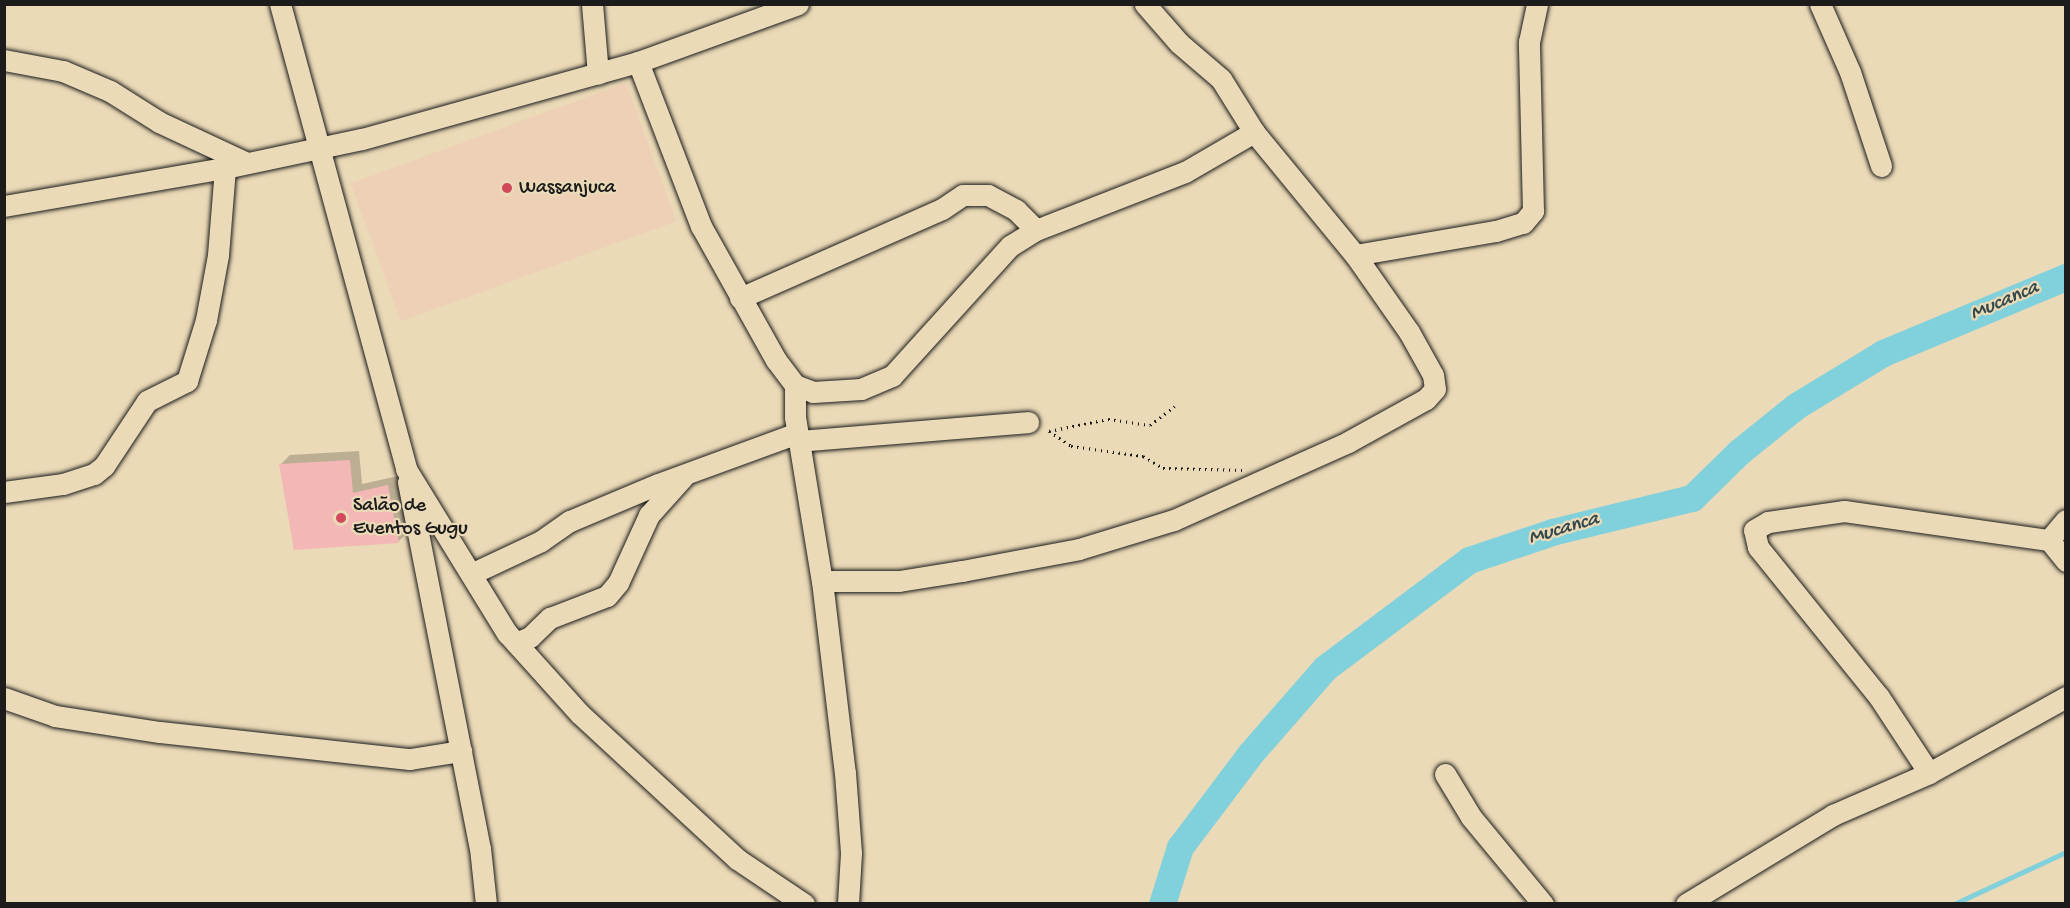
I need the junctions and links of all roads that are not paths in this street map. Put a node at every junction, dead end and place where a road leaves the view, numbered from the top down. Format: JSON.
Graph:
{"nodes":[{"id":1,"x":280,"y":4,"type":"edge"},
{"id":2,"x":592,"y":4,"type":"edge"},
{"id":3,"x":798,"y":4,"type":"edge"},
{"id":4,"x":1145,"y":4,"type":"edge"},
{"id":5,"x":1537,"y":4,"type":"edge"},
{"id":6,"x":1820,"y":4,"type":"edge"},
{"id":7,"x":4,"y":60,"type":"edge"},
{"id":8,"x":638,"y":62,"type":"junction"},
{"id":9,"x":597,"y":74,"type":"junction"},
{"id":10,"x":1254,"y":132,"type":"junction"},
{"id":11,"x":321,"y":149,"type":"junction"},
{"id":12,"x":247,"y":163,"type":"junction"},
{"id":13,"x":1881,"y":166,"type":"dead end"},
{"id":14,"x":225,"y":168,"type":"junction"},
{"id":15,"x":4,"y":206,"type":"edge"},
{"id":16,"x":1036,"y":230,"type":"junction"},
{"id":17,"x":1355,"y":255,"type":"junction"},
{"id":18,"x":740,"y":298,"type":"junction"},
{"id":19,"x":795,"y":385,"type":"junction"},
{"id":20,"x":1028,"y":422,"type":"road end"},
{"id":21,"x":797,"y":437,"type":"junction"},
{"id":22,"x":406,"y":469,"type":"junction"},
{"id":23,"x":687,"y":473,"type":"junction"},
{"id":24,"x":4,"y":492,"type":"edge"},
{"id":25,"x":2066,"y":520,"type":"edge"},
{"id":26,"x":2049,"y":540,"type":"junction"},
{"id":27,"x":2066,"y":561,"type":"edge"},
{"id":28,"x":471,"y":574,"type":"junction"},
{"id":29,"x":822,"y":581,"type":"junction"},
{"id":30,"x":516,"y":643,"type":"junction"},
{"id":31,"x":4,"y":698,"type":"edge"},
{"id":32,"x":2066,"y":698,"type":"edge"},
{"id":33,"x":461,"y":751,"type":"junction"},
{"id":34,"x":1929,"y":773,"type":"junction"},
{"id":35,"x":1445,"y":774,"type":"dead end"},
{"id":36,"x":486,"y":903,"type":"edge"},
{"id":37,"x":804,"y":903,"type":"edge"},
{"id":38,"x":848,"y":903,"type":"edge"},
{"id":39,"x":1543,"y":903,"type":"edge"},
{"id":40,"x":1686,"y":903,"type":"edge"}],
"edges":[{"from":1,"to":11,"type":"street"},
{"from":2,"to":9,"type":"street"},
{"from":3,"to":8,"type":"street"},
{"from":4,"to":10,"type":"street"},
{"from":5,"to":17,"type":"street"},
{"from":6,"to":13,"type":"street"},
{"from":7,"to":12,"type":"street"},
{"from":8,"to":9,"type":"street"},
{"from":8,"to":18,"type":"street"},
{"from":9,"to":11,"type":"street"},
{"from":10,"to":16,"type":"street"},
{"from":10,"to":17,"type":"street"},
{"from":11,"to":12,"type":"street"},
{"from":11,"to":22,"type":"street"},
{"from":12,"to":14,"type":"street"},
{"from":14,"to":15,"type":"street"},
{"from":14,"to":24,"type":"street"},
{"from":16,"to":18,"type":"street"},
{"from":16,"to":19,"type":"street"},
{"from":17,"to":29,"type":"street"},
{"from":18,"to":19,"type":"street"},
{"from":19,"to":21,"type":"street"},
{"from":20,"to":21,"type":"street"},
{"from":21,"to":23,"type":"street"},
{"from":21,"to":29,"type":"street"},
{"from":22,"to":28,"type":"street"},
{"from":22,"to":33,"type":"street"},
{"from":23,"to":28,"type":"street"},
{"from":23,"to":30,"type":"street"},
{"from":25,"to":26,"type":"street"},
{"from":26,"to":27,"type":"street"},
{"from":26,"to":34,"type":"street"},
{"from":28,"to":30,"type":"street"},
{"from":29,"to":38,"type":"street"},
{"from":30,"to":37,"type":"street"},
{"from":31,"to":33,"type":"street"},
{"from":32,"to":34,"type":"street"},
{"from":33,"to":36,"type":"street"},
{"from":34,"to":40,"type":"street"},
{"from":35,"to":39,"type":"street"}]}
